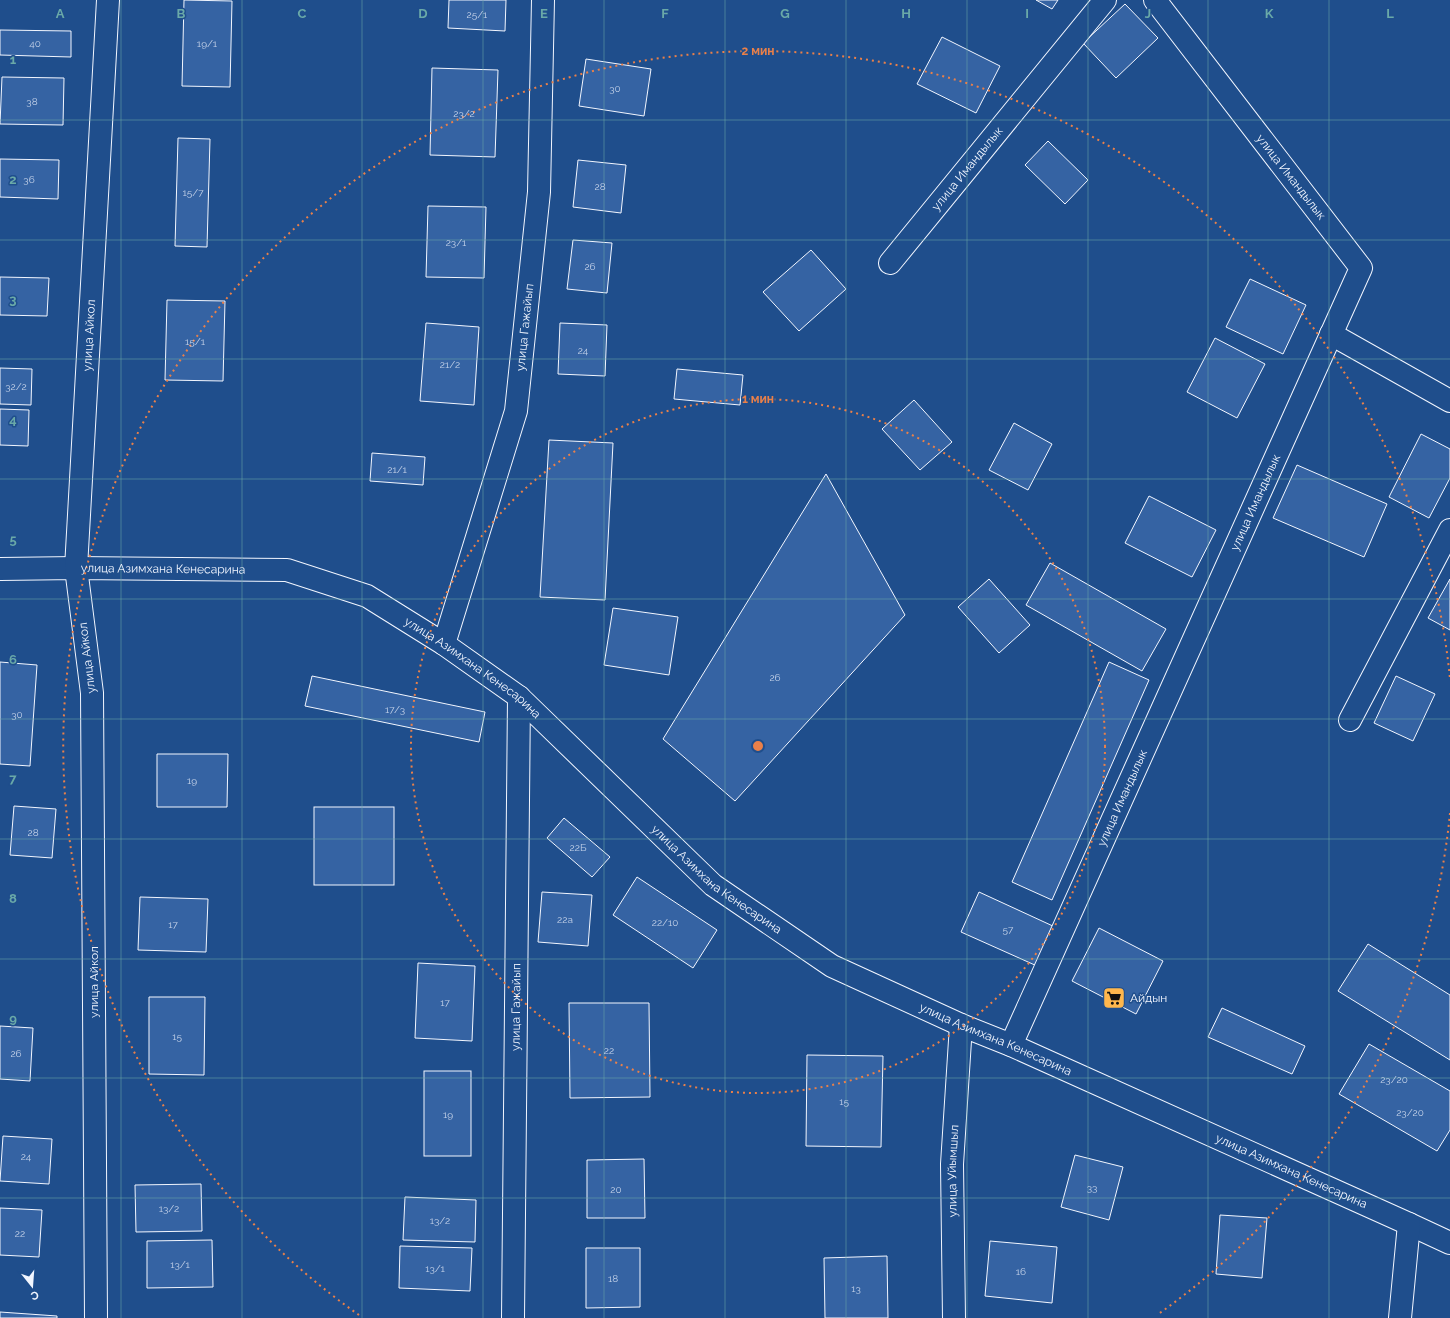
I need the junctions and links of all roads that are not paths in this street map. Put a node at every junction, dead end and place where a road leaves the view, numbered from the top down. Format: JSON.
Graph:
{"nodes":[{"id":1,"x":108,"y":0,"type":"edge"},
{"id":2,"x":543,"y":0,"type":"edge"},
{"id":3,"x":1105,"y":0,"type":"edge"},
{"id":4,"x":1155,"y":0,"type":"edge"},
{"id":5,"x":890,"y":263,"type":"dead end"},
{"id":6,"x":1331,"y":334,"type":"junction"},
{"id":7,"x":1450,"y":400,"type":"edge"},
{"id":8,"x":1450,"y":530,"type":"edge"},
{"id":9,"x":76,"y":568,"type":"junction"},
{"id":10,"x":0,"y":569,"type":"edge"},
{"id":11,"x":444,"y":644,"type":"junction"},
{"id":12,"x":519,"y":697,"type":"junction"},
{"id":13,"x":1350,"y":720,"type":"dead end"},
{"id":14,"x":962,"y":1025,"type":"junction"},
{"id":15,"x":1011,"y":1045,"type":"junction"},
{"id":16,"x":1409,"y":1224,"type":"junction"},
{"id":17,"x":1450,"y":1243,"type":"edge"},
{"id":18,"x":96,"y":1318,"type":"edge"},
{"id":19,"x":513,"y":1318,"type":"edge"},
{"id":20,"x":954,"y":1318,"type":"edge"},
{"id":21,"x":1400,"y":1318,"type":"edge"}],
"edges":[{"from":1,"to":9,"type":"street","name":"улица Айкол"},
{"from":2,"to":11,"type":"street","name":"улица Гажайып"},
{"from":3,"to":5,"type":"street","name":"улица Имандылык"},
{"from":4,"to":6,"type":"street","name":"улица Имандылык"},
{"from":6,"to":7,"type":"street"},
{"from":6,"to":15,"type":"street","name":"улица Имандылык"},
{"from":8,"to":13,"type":"street"},
{"from":9,"to":10,"type":"street","name":"улица Азимхана Кенесарина"},
{"from":9,"to":11,"type":"street","name":"улица Азимхана Кенесарина"},
{"from":9,"to":18,"type":"street","name":"улица Айкол"},
{"from":11,"to":12,"type":"street","name":"улица Азимхана Кенесарина"},
{"from":12,"to":14,"type":"street","name":"улица Азимхана Кенесарина"},
{"from":12,"to":19,"type":"street","name":"улица Гажайып"},
{"from":14,"to":15,"type":"street","name":"улица Азимхана Кенесарина"},
{"from":14,"to":20,"type":"street","name":"улица Уйымшыл"},
{"from":15,"to":16,"type":"street","name":"улица Азимхана Кенесарина"},
{"from":16,"to":17,"type":"street","name":"улица Азимхана Кенесарина"},
{"from":16,"to":21,"type":"street"}]}
